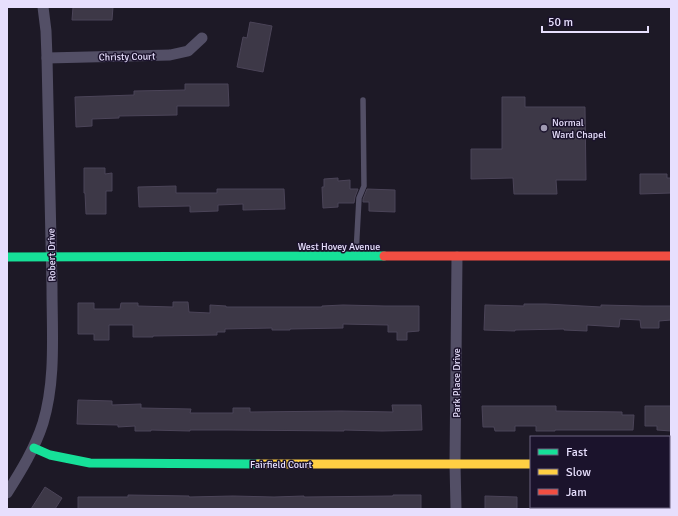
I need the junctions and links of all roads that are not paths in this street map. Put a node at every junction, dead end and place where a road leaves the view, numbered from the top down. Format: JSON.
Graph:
{"nodes":[{"id":1,"x":42,"y":7,"type":"edge"},
{"id":2,"x":202,"y":38,"type":"dead end"},
{"id":3,"x":47,"y":58,"type":"junction"},
{"id":4,"x":363,"y":100,"type":"dead end"},
{"id":5,"x":457,"y":256,"type":"junction"},
{"id":6,"x":671,"y":256,"type":"edge"},
{"id":7,"x":7,"y":257,"type":"edge"},
{"id":8,"x":51,"y":257,"type":"junction"},
{"id":9,"x":356,"y":257,"type":"junction"},
{"id":10,"x":34,"y":448,"type":"junction"},
{"id":11,"x":455,"y":464,"type":"junction"},
{"id":12,"x":530,"y":464,"type":"edge"},
{"id":13,"x":7,"y":493,"type":"edge"},
{"id":14,"x":456,"y":509,"type":"edge"}],
"edges":[{"from":1,"to":3,"type":"street","name":"Robert Drive"},
{"from":2,"to":3,"type":"street","name":"Christy Court"},
{"from":3,"to":8,"type":"street","name":"Robert Drive"},
{"from":4,"to":9,"type":"lane"},
{"from":5,"to":6,"type":"street","name":"West Hovey Avenue"},
{"from":5,"to":9,"type":"street","name":"West Hovey Avenue"},
{"from":5,"to":11,"type":"street","name":"Park Place Drive"},
{"from":7,"to":8,"type":"street","name":"West Hovey Avenue"},
{"from":8,"to":9,"type":"street","name":"West Hovey Avenue"},
{"from":8,"to":10,"type":"street","name":"Robert Drive"},
{"from":10,"to":11,"type":"street","name":"Fairfield Court"},
{"from":10,"to":13,"type":"street","name":"Robert Drive"},
{"from":11,"to":12,"type":"street","name":"Fairfield Court"},
{"from":11,"to":14,"type":"street","name":"Park Place Drive"}]}
